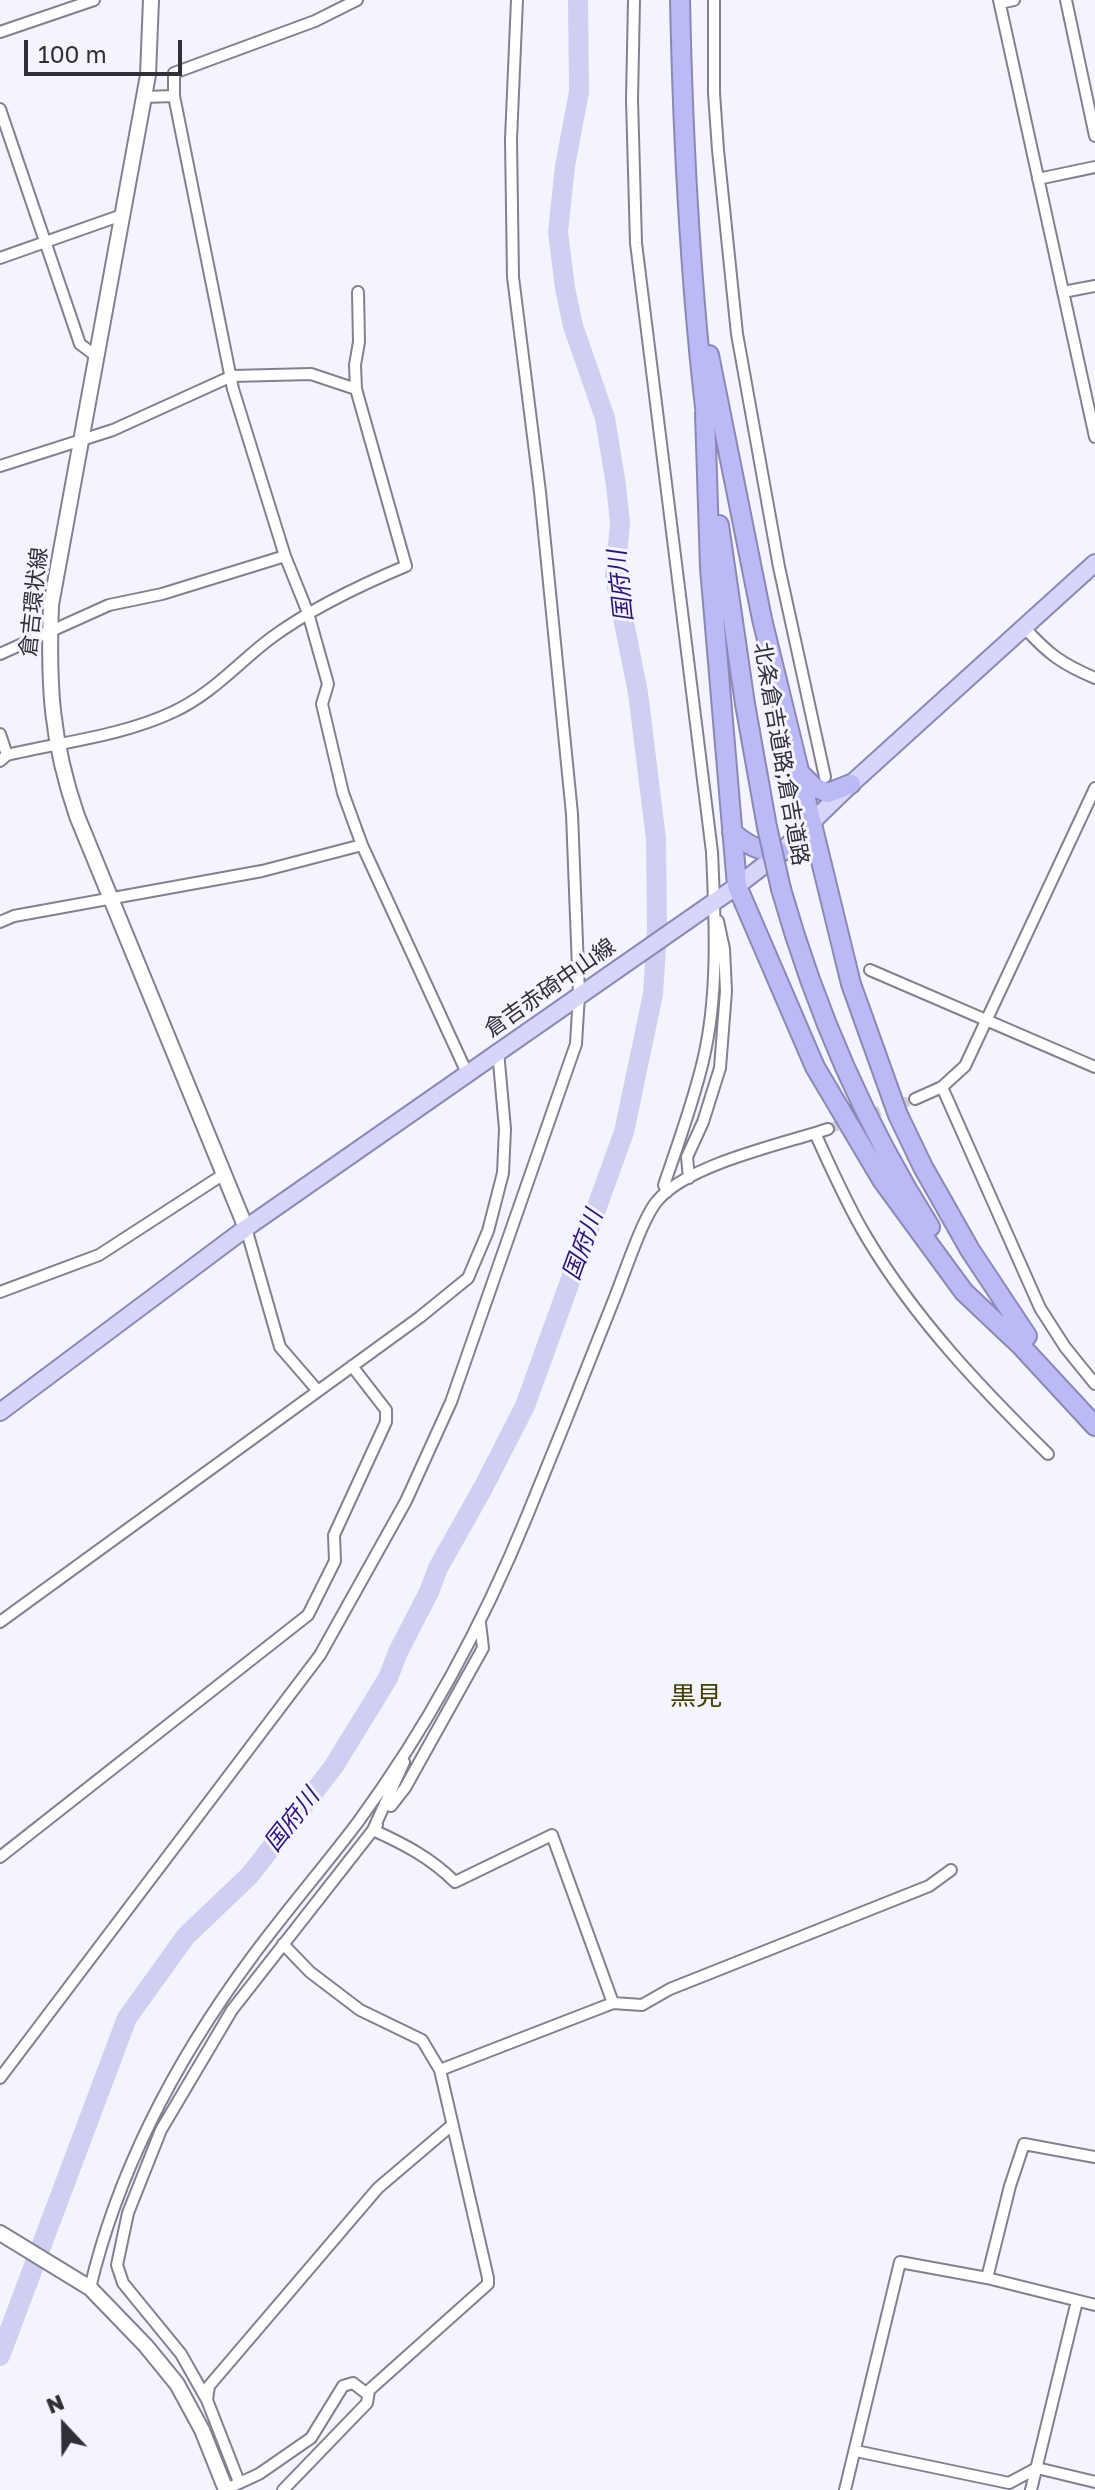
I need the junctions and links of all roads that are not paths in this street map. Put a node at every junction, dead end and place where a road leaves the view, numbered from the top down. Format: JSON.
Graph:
{"nodes":[{"id":1,"x":94,"y":0,"type":"edge"},
{"id":2,"x":151,"y":0,"type":"edge"},
{"id":3,"x":357,"y":0,"type":"edge"},
{"id":4,"x":517,"y":0,"type":"edge"},
{"id":5,"x":634,"y":0,"type":"edge"},
{"id":6,"x":680,"y":0,"type":"edge"},
{"id":7,"x":690,"y":0,"type":"edge"},
{"id":8,"x":714,"y":0,"type":"edge"},
{"id":9,"x":1014,"y":0,"type":"edge"},
{"id":10,"x":1066,"y":0,"type":"edge"},
{"id":11,"x":1000,"y":2,"type":"edge"},
{"id":12,"x":0,"y":32,"type":"edge"},
{"id":13,"x":174,"y":96,"type":"junction"},
{"id":14,"x":144,"y":97,"type":"junction"},
{"id":15,"x":0,"y":109,"type":"edge"},
{"id":16,"x":1095,"y":136,"type":"edge"},
{"id":17,"x":1095,"y":167,"type":"edge"},
{"id":18,"x":1038,"y":179,"type":"junction"},
{"id":19,"x":122,"y":215,"type":"junction"},
{"id":20,"x":46,"y":242,"type":"junction"},
{"id":21,"x":0,"y":258,"type":"edge"},
{"id":22,"x":1095,"y":286,"type":"edge"},
{"id":23,"x":358,"y":292,"type":"dead end"},
{"id":24,"x":1063,"y":292,"type":"junction"},
{"id":25,"x":709,"y":355,"type":"junction"},
{"id":26,"x":96,"y":356,"type":"junction"},
{"id":27,"x":232,"y":376,"type":"junction"},
{"id":28,"x":356,"y":389,"type":"junction"},
{"id":29,"x":705,"y":413,"type":"junction"},
{"id":30,"x":1095,"y":437,"type":"edge"},
{"id":31,"x":80,"y":442,"type":"junction"},
{"id":32,"x":0,"y":466,"type":"edge"},
{"id":33,"x":285,"y":556,"type":"junction"},
{"id":34,"x":1095,"y":563,"type":"edge"},
{"id":35,"x":308,"y":613,"type":"junction"},
{"id":36,"x":1024,"y":627,"type":"junction"},
{"id":37,"x":50,"y":633,"type":"junction"},
{"id":38,"x":0,"y":654,"type":"edge"},
{"id":39,"x":1095,"y":678,"type":"edge"},
{"id":40,"x":0,"y":734,"type":"edge"},
{"id":41,"x":57,"y":743,"type":"junction"},
{"id":42,"x":4,"y":758,"type":"edge"},
{"id":43,"x":801,"y":774,"type":"junction"},
{"id":44,"x":825,"y":777,"type":"dead end"},
{"id":45,"x":851,"y":784,"type":"junction"},
{"id":46,"x":1095,"y":788,"type":"edge"},
{"id":47,"x":812,"y":823,"type":"junction"},
{"id":48,"x":773,"y":825,"type":"junction"},
{"id":49,"x":732,"y":832,"type":"junction"},
{"id":50,"x":362,"y":845,"type":"junction"},
{"id":51,"x":781,"y":852,"type":"junction"},
{"id":52,"x":737,"y":886,"type":"junction"},
{"id":53,"x":109,"y":899,"type":"junction"},
{"id":54,"x":708,"y":907,"type":"junction"},
{"id":55,"x":0,"y":922,"type":"edge"},
{"id":56,"x":870,"y":970,"type":"dead end"},
{"id":57,"x":584,"y":991,"type":"junction"},
{"id":58,"x":987,"y":1023,"type":"junction"},
{"id":59,"x":498,"y":1051,"type":"junction"},
{"id":60,"x":1095,"y":1067,"type":"edge"},
{"id":61,"x":467,"y":1073,"type":"junction"},
{"id":62,"x":942,"y":1087,"type":"junction"},
{"id":63,"x":915,"y":1099,"type":"tunnel mouth"},
{"id":64,"x":828,"y":1129,"type":"tunnel mouth"},
{"id":65,"x":815,"y":1133,"type":"junction"},
{"id":66,"x":224,"y":1174,"type":"junction"},
{"id":67,"x":689,"y":1178,"type":"junction"},
{"id":68,"x":667,"y":1192,"type":"junction"},
{"id":69,"x":246,"y":1228,"type":"junction"},
{"id":70,"x":0,"y":1292,"type":"edge"},
{"id":71,"x":1022,"y":1340,"type":"junction"},
{"id":72,"x":352,"y":1366,"type":"junction"},
{"id":73,"x":1095,"y":1384,"type":"edge"},
{"id":74,"x":318,"y":1391,"type":"junction"},
{"id":75,"x":1095,"y":1411,"type":"edge"},
{"id":76,"x":0,"y":1412,"type":"edge"},
{"id":77,"x":1095,"y":1426,"type":"edge"},
{"id":78,"x":1048,"y":1454,"type":"dead end"},
{"id":79,"x":480,"y":1620,"type":"junction"},
{"id":80,"x":0,"y":1622,"type":"edge"},
{"id":81,"x":405,"y":1752,"type":"junction"},
{"id":82,"x":373,"y":1830,"type":"junction"},
{"id":83,"x":0,"y":1857,"type":"edge"},
{"id":84,"x":951,"y":1870,"type":"dead end"},
{"id":85,"x":283,"y":1944,"type":"junction"},
{"id":86,"x":613,"y":2003,"type":"junction"},
{"id":87,"x":440,"y":2070,"type":"junction"},
{"id":88,"x":0,"y":2078,"type":"edge"},
{"id":89,"x":452,"y":2125,"type":"junction"},
{"id":90,"x":1095,"y":2157,"type":"edge"},
{"id":91,"x":0,"y":2233,"type":"edge"},
{"id":92,"x":987,"y":2278,"type":"junction"},
{"id":93,"x":90,"y":2288,"type":"junction"},
{"id":94,"x":1077,"y":2301,"type":"junction"},
{"id":95,"x":1095,"y":2305,"type":"edge"},
{"id":96,"x":369,"y":2391,"type":"junction"},
{"id":97,"x":207,"y":2400,"type":"junction"},
{"id":98,"x":856,"y":2451,"type":"junction"},
{"id":99,"x":1037,"y":2468,"type":"junction"},
{"id":100,"x":1095,"y":2482,"type":"edge"},
{"id":101,"x":229,"y":2487,"type":"edge"},
{"id":102,"x":283,"y":2490,"type":"edge"},
{"id":103,"x":845,"y":2490,"type":"edge"},
{"id":104,"x":1031,"y":2490,"type":"edge"}],
"edges":[{"from":1,"to":12,"type":"street"},
{"from":2,"to":14,"type":"main road","name":"倉吉環状線"},
{"from":3,"to":13,"type":"street"},
{"from":4,"to":57,"type":"street"},
{"from":5,"to":54,"type":"street"},
{"from":6,"to":29,"type":"highway","name":"北条倉吉道路;倉吉道路"},
{"from":7,"to":25,"type":"highway","name":"北条倉吉道路;倉吉道路"},
{"from":8,"to":44,"type":"street"},
{"from":9,"to":11,"type":"street"},
{"from":10,"to":16,"type":"street"},
{"from":11,"to":18,"type":"street"},
{"from":13,"to":14,"type":"street"},
{"from":13,"to":27,"type":"street"},
{"from":14,"to":19,"type":"main road","name":"倉吉環状線"},
{"from":15,"to":20,"type":"street"},
{"from":17,"to":18,"type":"street"},
{"from":18,"to":24,"type":"street"},
{"from":19,"to":20,"type":"street"},
{"from":19,"to":26,"type":"main road","name":"倉吉環状線"},
{"from":20,"to":21,"type":"street"},
{"from":20,"to":26,"type":"street"},
{"from":22,"to":24,"type":"street"},
{"from":23,"to":28,"type":"street"},
{"from":24,"to":30,"type":"street"},
{"from":25,"to":43,"type":"highway"},
{"from":25,"to":48,"type":"highway","name":"北条倉吉道路;倉吉道路"},
{"from":26,"to":31,"type":"main road","name":"倉吉環状線"},
{"from":27,"to":28,"type":"street"},
{"from":27,"to":31,"type":"street"},
{"from":27,"to":33,"type":"street"},
{"from":28,"to":35,"type":"street"},
{"from":29,"to":48,"type":"highway","name":"北条倉吉道路;倉吉道路"},
{"from":29,"to":49,"type":"highway"},
{"from":31,"to":32,"type":"street"},
{"from":31,"to":37,"type":"main road","name":"倉吉環状線"},
{"from":33,"to":35,"type":"street"},
{"from":33,"to":37,"type":"street"},
{"from":34,"to":36,"type":"main road","name":"倉吉赤碕中山線"},
{"from":35,"to":41,"type":"street"},
{"from":35,"to":50,"type":"street"},
{"from":36,"to":39,"type":"street"},
{"from":36,"to":45,"type":"main road","name":"倉吉赤碕中山線"},
{"from":37,"to":38,"type":"street"},
{"from":37,"to":41,"type":"main road","name":"倉吉環状線"},
{"from":40,"to":42,"type":"street"},
{"from":41,"to":42,"type":"street"},
{"from":41,"to":53,"type":"main road","name":"倉吉環状線"},
{"from":43,"to":45,"type":"highway"},
{"from":43,"to":47,"type":"highway"},
{"from":45,"to":47,"type":"main road","name":"倉吉赤碕中山線"},
{"from":46,"to":58,"type":"street"},
{"from":47,"to":51,"type":"main road","name":"倉吉赤碕中山線"},
{"from":47,"to":71,"type":"highway"},
{"from":48,"to":71,"type":"highway","name":"北条倉吉道路;倉吉道路","bridge":true},
{"from":49,"to":51,"type":"highway"},
{"from":49,"to":52,"type":"highway"},
{"from":50,"to":53,"type":"street"},
{"from":50,"to":61,"type":"street"},
{"from":51,"to":52,"type":"main road","name":"倉吉赤碕中山線"},
{"from":52,"to":54,"type":"main road","name":"倉吉赤碕中山線"},
{"from":52,"to":71,"type":"highway"},
{"from":53,"to":55,"type":"street"},
{"from":53,"to":66,"type":"main road","name":"倉吉環状線"},
{"from":54,"to":57,"type":"main road","name":"倉吉赤碕中山線"},
{"from":54,"to":67,"type":"street"},
{"from":54,"to":68,"type":"street"},
{"from":56,"to":58,"type":"street"},
{"from":57,"to":59,"type":"main road","name":"倉吉赤碕中山線"},
{"from":57,"to":88,"type":"street"},
{"from":58,"to":60,"type":"street"},
{"from":58,"to":62,"type":"street"},
{"from":59,"to":61,"type":"main road","name":"倉吉赤碕中山線"},
{"from":59,"to":72,"type":"street"},
{"from":61,"to":69,"type":"main road","name":"倉吉赤碕中山線"},
{"from":62,"to":63,"type":"street"},
{"from":62,"to":73,"type":"street"},
{"from":64,"to":65,"type":"street"},
{"from":65,"to":67,"type":"street"},
{"from":65,"to":78,"type":"street"},
{"from":66,"to":69,"type":"main road","name":"倉吉環状線"},
{"from":66,"to":70,"type":"street"},
{"from":67,"to":68,"type":"street"},
{"from":68,"to":79,"type":"street"},
{"from":69,"to":74,"type":"street"},
{"from":69,"to":76,"type":"main road","name":"倉吉赤碕中山線"},
{"from":71,"to":75,"type":"highway","name":"北条倉吉道路;倉吉道路"},
{"from":71,"to":77,"type":"highway","name":"北条倉吉道路;倉吉道路"},
{"from":72,"to":74,"type":"street"},
{"from":72,"to":83,"type":"street"},
{"from":74,"to":80,"type":"street"},
{"from":79,"to":81,"type":"street"},
{"from":79,"to":82,"type":"street"},
{"from":81,"to":82,"type":"street"},
{"from":81,"to":93,"type":"street"},
{"from":82,"to":85,"type":"street"},
{"from":82,"to":86,"type":"street"},
{"from":84,"to":86,"type":"street"},
{"from":85,"to":87,"type":"street"},
{"from":85,"to":97,"type":"street"},
{"from":86,"to":87,"type":"street"},
{"from":87,"to":89,"type":"street"},
{"from":89,"to":96,"type":"street"},
{"from":89,"to":97,"type":"street"},
{"from":90,"to":92,"type":"street"},
{"from":91,"to":93,"type":"main road"},
{"from":92,"to":94,"type":"street"},
{"from":92,"to":98,"type":"street"},
{"from":93,"to":101,"type":"main road"},
{"from":94,"to":95,"type":"street"},
{"from":94,"to":99,"type":"street"},
{"from":96,"to":101,"type":"street"},
{"from":96,"to":102,"type":"street"},
{"from":97,"to":101,"type":"street"},
{"from":98,"to":99,"type":"street"},
{"from":98,"to":103,"type":"street"},
{"from":99,"to":100,"type":"street"},
{"from":99,"to":104,"type":"street"}]}
